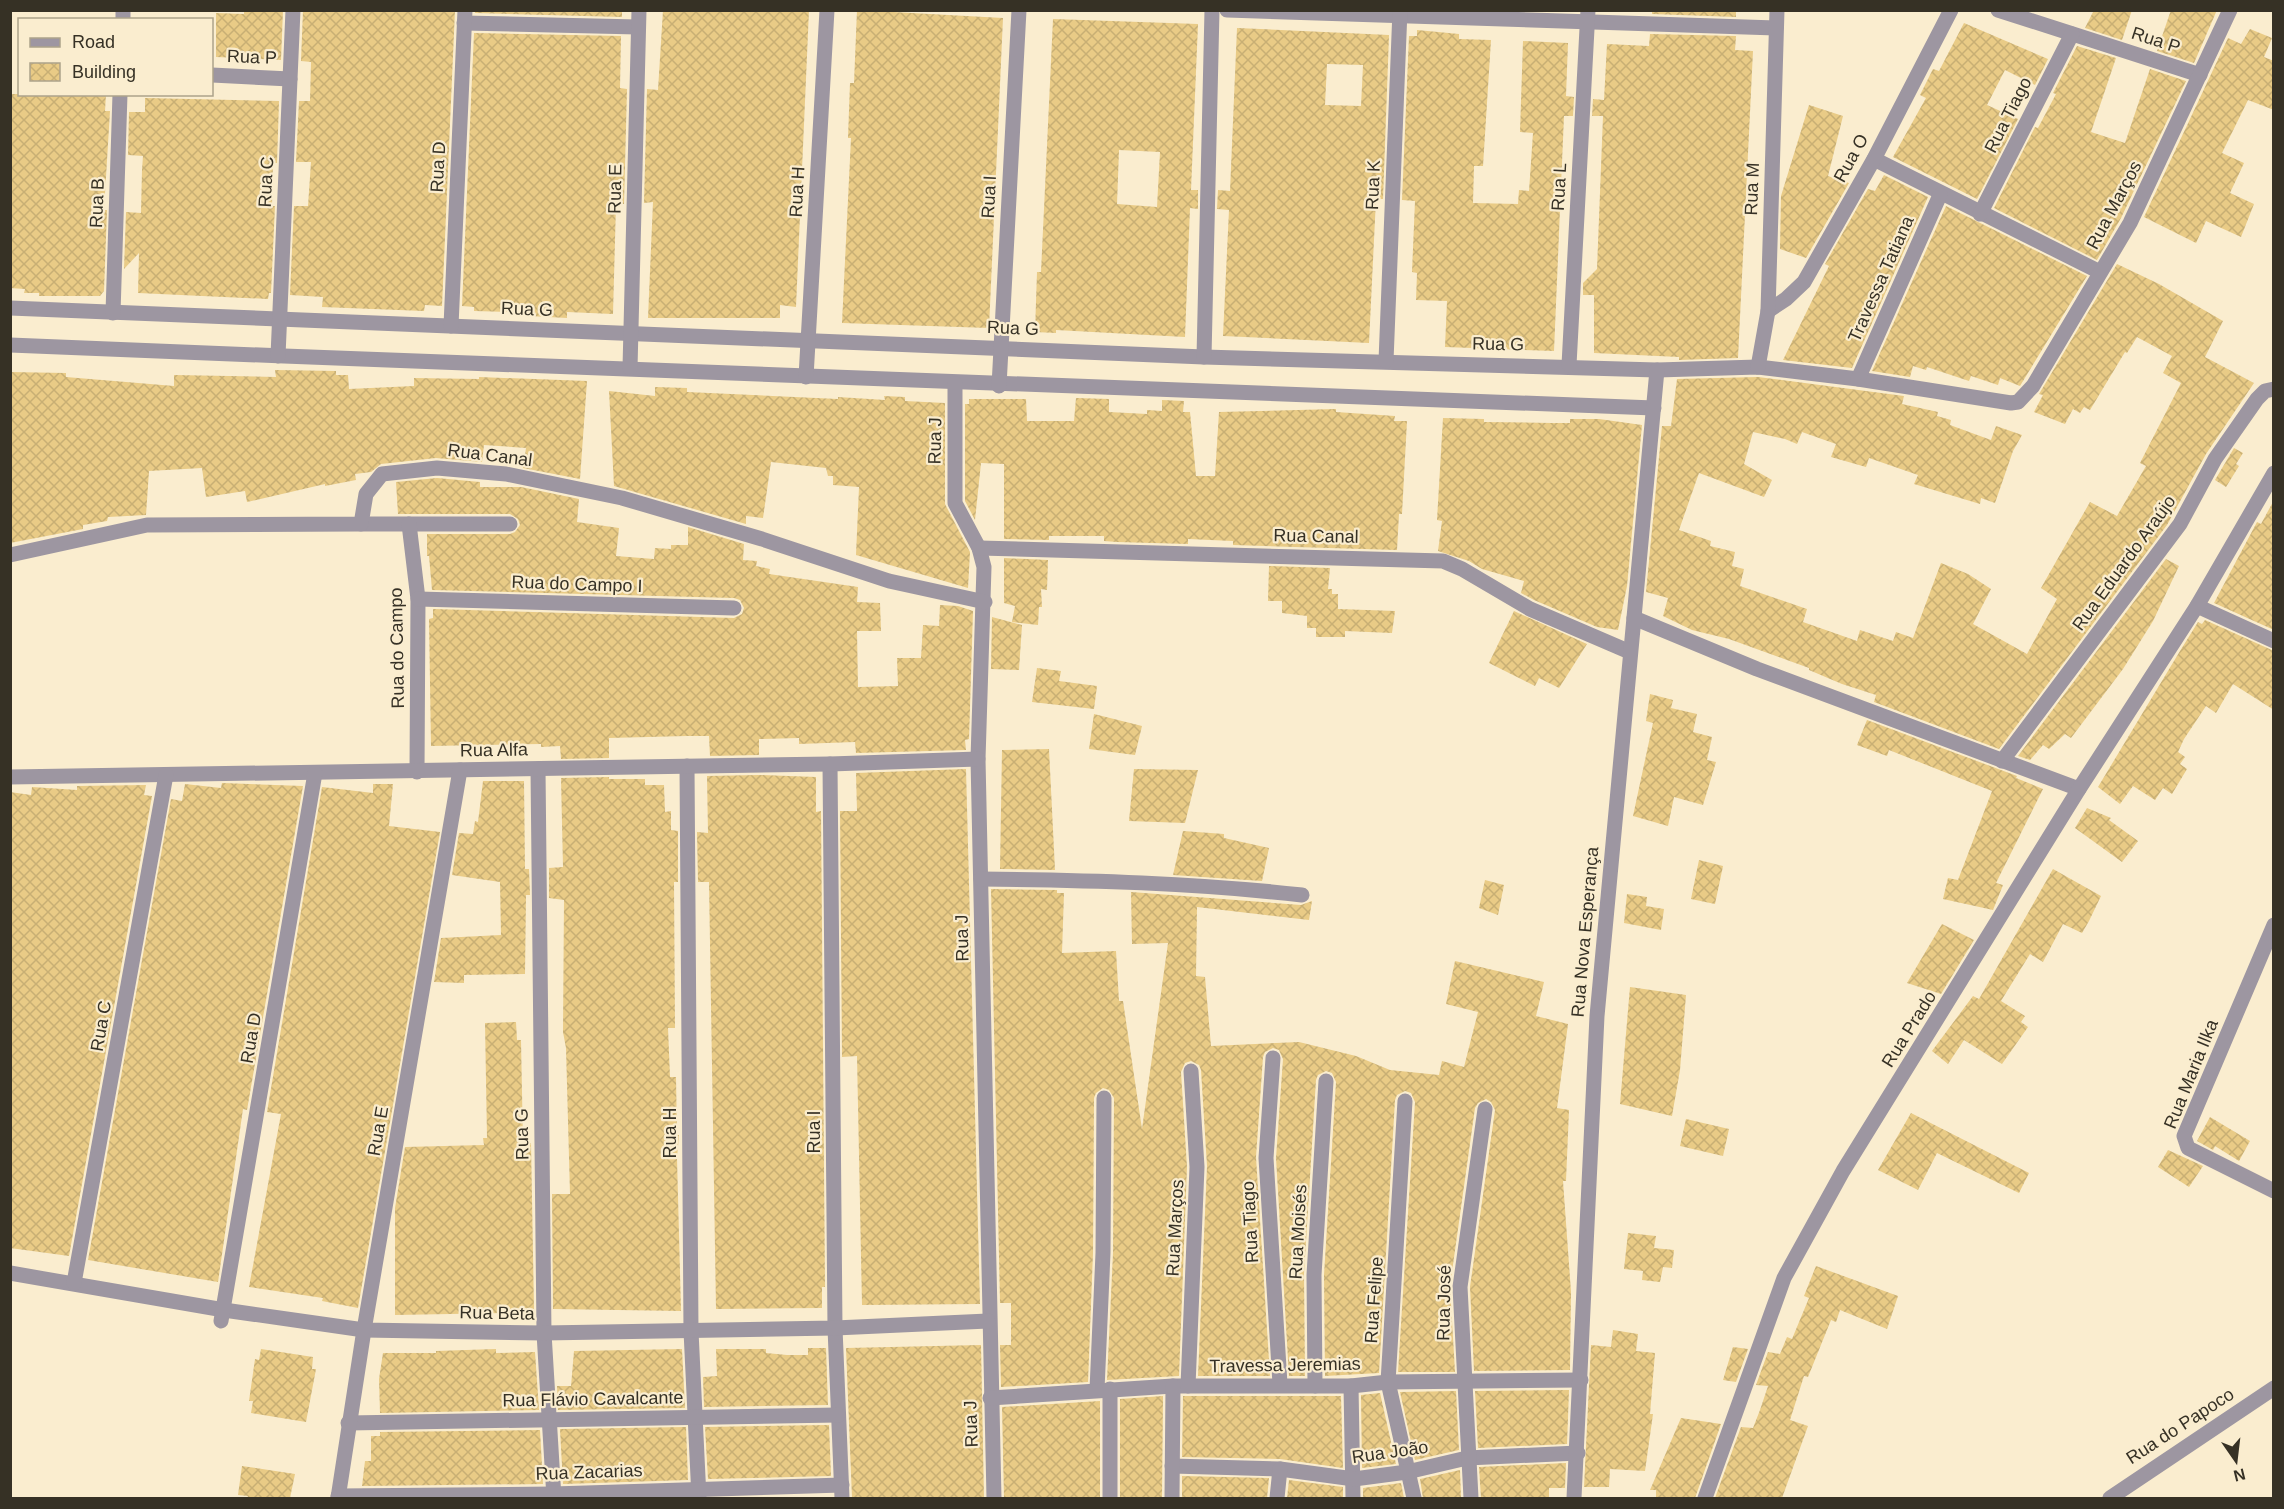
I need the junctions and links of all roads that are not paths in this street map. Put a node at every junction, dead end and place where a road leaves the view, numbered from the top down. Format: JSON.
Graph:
{"nodes":[{"id":1,"x":293,"y":10,"type":"edge"},
{"id":2,"x":639,"y":10,"type":"edge"},
{"id":3,"x":827,"y":10,"type":"edge"},
{"id":4,"x":1019,"y":10,"type":"edge"},
{"id":5,"x":1212,"y":10,"type":"edge"},
{"id":6,"x":1227,"y":10,"type":"edge"},
{"id":7,"x":1777,"y":10,"type":"edge"},
{"id":8,"x":1951,"y":10,"type":"edge"},
{"id":9,"x":1998,"y":10,"type":"edge"},
{"id":10,"x":2230,"y":10,"type":"edge"},
{"id":11,"x":1400,"y":12,"type":"edge"},
{"id":12,"x":1588,"y":16,"type":"edge"},
{"id":13,"x":465,"y":17,"type":"edge"},
{"id":14,"x":638,"y":27,"type":"junction"},
{"id":15,"x":1776,"y":28,"type":"junction"},
{"id":16,"x":2072,"y":34,"type":"junction"},
{"id":17,"x":213,"y":75,"type":"edge"},
{"id":18,"x":2200,"y":75,"type":"junction"},
{"id":19,"x":290,"y":79,"type":"junction"},
{"id":20,"x":120,"y":96,"type":"edge"},
{"id":21,"x":1874,"y":159,"type":"junction"},
{"id":22,"x":1940,"y":195,"type":"junction"},
{"id":23,"x":1980,"y":214,"type":"junction"},
{"id":24,"x":2100,"y":272,"type":"junction"},
{"id":25,"x":10,"y":308,"type":"edge"},
{"id":26,"x":1768,"y":311,"type":"junction"},
{"id":27,"x":113,"y":313,"type":"junction"},
{"id":28,"x":279,"y":318,"type":"junction"},
{"id":29,"x":451,"y":326,"type":"junction"},
{"id":30,"x":632,"y":332,"type":"junction"},
{"id":31,"x":807,"y":342,"type":"junction"},
{"id":32,"x":10,"y":345,"type":"edge"},
{"id":33,"x":1000,"y":347,"type":"junction"},
{"id":34,"x":278,"y":356,"type":"junction"},
{"id":35,"x":1204,"y":357,"type":"junction"},
{"id":36,"x":1386,"y":361,"type":"junction"},
{"id":37,"x":1569,"y":365,"type":"junction"},
{"id":38,"x":630,"y":368,"type":"junction"},
{"id":39,"x":1758,"y":368,"type":"junction"},
{"id":40,"x":1658,"y":370,"type":"junction"},
{"id":41,"x":806,"y":376,"type":"junction"},
{"id":42,"x":1858,"y":380,"type":"junction"},
{"id":43,"x":955,"y":384,"type":"junction"},
{"id":44,"x":999,"y":386,"type":"junction"},
{"id":45,"x":2274,"y":389,"type":"edge"},
{"id":46,"x":2012,"y":403,"type":"joint"},
{"id":47,"x":1654,"y":408,"type":"junction"},
{"id":48,"x":2274,"y":473,"type":"edge"},
{"id":49,"x":361,"y":524,"type":"junction"},
{"id":50,"x":410,"y":524,"type":"junction"},
{"id":51,"x":510,"y":524,"type":"dead end"},
{"id":52,"x":980,"y":548,"type":"junction"},
{"id":53,"x":10,"y":555,"type":"edge"},
{"id":54,"x":418,"y":599,"type":"junction"},
{"id":55,"x":985,"y":602,"type":"junction"},
{"id":56,"x":2197,"y":606,"type":"junction"},
{"id":57,"x":734,"y":608,"type":"dead end"},
{"id":58,"x":1634,"y":618,"type":"junction"},
{"id":59,"x":2274,"y":641,"type":"edge"},
{"id":60,"x":1630,"y":652,"type":"junction"},
{"id":61,"x":978,"y":759,"type":"junction"},
{"id":62,"x":2002,"y":761,"type":"junction"},
{"id":63,"x":830,"y":764,"type":"junction"},
{"id":64,"x":687,"y":766,"type":"junction"},
{"id":65,"x":538,"y":769,"type":"junction"},
{"id":66,"x":460,"y":770,"type":"junction"},
{"id":67,"x":417,"y":772,"type":"junction"},
{"id":68,"x":315,"y":773,"type":"junction"},
{"id":69,"x":166,"y":775,"type":"junction"},
{"id":70,"x":10,"y":777,"type":"edge"},
{"id":71,"x":2079,"y":789,"type":"junction"},
{"id":72,"x":981,"y":879,"type":"junction"},
{"id":73,"x":1302,"y":895,"type":"dead end"},
{"id":74,"x":2274,"y":925,"type":"edge"},
{"id":75,"x":1273,"y":1058,"type":"dead end"},
{"id":76,"x":1191,"y":1071,"type":"dead end"},
{"id":77,"x":1326,"y":1081,"type":"dead end"},
{"id":78,"x":1104,"y":1098,"type":"dead end"},
{"id":79,"x":1405,"y":1101,"type":"dead end"},
{"id":80,"x":1485,"y":1108,"type":"dead end"},
{"id":81,"x":2274,"y":1191,"type":"edge"},
{"id":82,"x":10,"y":1273,"type":"edge"},
{"id":83,"x":74,"y":1283,"type":"junction"},
{"id":84,"x":223,"y":1315,"type":"junction"},
{"id":85,"x":988,"y":1321,"type":"junction"},
{"id":86,"x":835,"y":1328,"type":"junction"},
{"id":87,"x":364,"y":1330,"type":"junction"},
{"id":88,"x":691,"y":1330,"type":"junction"},
{"id":89,"x":544,"y":1333,"type":"junction"},
{"id":90,"x":1581,"y":1380,"type":"junction"},
{"id":91,"x":1464,"y":1381,"type":"junction"},
{"id":92,"x":1388,"y":1382,"type":"junction"},
{"id":93,"x":1280,"y":1384,"type":"junction"},
{"id":94,"x":1181,"y":1386,"type":"junction"},
{"id":95,"x":1315,"y":1386,"type":"junction"},
{"id":96,"x":1351,"y":1386,"type":"junction"},
{"id":97,"x":2274,"y":1388,"type":"edge"},
{"id":98,"x":1104,"y":1390,"type":"junction"},
{"id":99,"x":990,"y":1398,"type":"junction"},
{"id":100,"x":838,"y":1415,"type":"junction"},
{"id":101,"x":695,"y":1417,"type":"junction"},
{"id":102,"x":548,"y":1418,"type":"junction"},
{"id":103,"x":348,"y":1423,"type":"junction"},
{"id":104,"x":1578,"y":1453,"type":"junction"},
{"id":105,"x":1467,"y":1458,"type":"junction"},
{"id":106,"x":1172,"y":1466,"type":"junction"},
{"id":107,"x":1280,"y":1469,"type":"junction"},
{"id":108,"x":1407,"y":1472,"type":"junction"},
{"id":109,"x":1354,"y":1479,"type":"junction"},
{"id":110,"x":842,"y":1492,"type":"edge"},
{"id":111,"x":698,"y":1493,"type":"edge"},
{"id":112,"x":553,"y":1496,"type":"edge"},
{"id":113,"x":338,"y":1497,"type":"edge"},
{"id":114,"x":994,"y":1498,"type":"edge"},
{"id":115,"x":1110,"y":1498,"type":"edge"},
{"id":116,"x":1172,"y":1498,"type":"edge"},
{"id":117,"x":1277,"y":1498,"type":"edge"},
{"id":118,"x":1353,"y":1498,"type":"edge"},
{"id":119,"x":1414,"y":1498,"type":"edge"},
{"id":120,"x":1471,"y":1498,"type":"edge"},
{"id":121,"x":1574,"y":1498,"type":"edge"},
{"id":122,"x":1705,"y":1498,"type":"edge"},
{"id":123,"x":2110,"y":1498,"type":"edge"}],
"edges":[{"from":1,"to":19,"type":"street","name":"Rua C"},
{"from":2,"to":14,"type":"street","name":"Rua E"},
{"from":3,"to":31,"type":"street","name":"Rua H"},
{"from":4,"to":33,"type":"street","name":"Rua I"},
{"from":5,"to":35,"type":"street"},
{"from":6,"to":11,"type":"street"},
{"from":7,"to":15,"type":"street","name":"Rua M"},
{"from":8,"to":21,"type":"street","name":"Rua O"},
{"from":9,"to":16,"type":"street","name":"Rua P"},
{"from":10,"to":18,"type":"street","name":"Rua Marços"},
{"from":11,"to":12,"type":"street"},
{"from":11,"to":36,"type":"street","name":"Rua K"},
{"from":12,"to":15,"type":"street"},
{"from":12,"to":37,"type":"street","name":"Rua L"},
{"from":13,"to":14,"type":"street"},
{"from":13,"to":29,"type":"street","name":"Rua D"},
{"from":14,"to":30,"type":"street","name":"Rua E"},
{"from":15,"to":26,"type":"street","name":"Rua M"},
{"from":16,"to":18,"type":"street","name":"Rua P"},
{"from":16,"to":23,"type":"street","name":"Rua Tiago"},
{"from":17,"to":19,"type":"street","name":"Rua P"},
{"from":18,"to":24,"type":"street","name":"Rua Marços"},
{"from":19,"to":28,"type":"street","name":"Rua C"},
{"from":20,"to":27,"type":"street","name":"Rua B"},
{"from":21,"to":22,"type":"street"},
{"from":21,"to":26,"type":"street","name":"Rua O"},
{"from":22,"to":23,"type":"street"},
{"from":22,"to":42,"type":"street","name":"Travessa Tatiana"},
{"from":23,"to":24,"type":"street"},
{"from":24,"to":46,"type":"street","name":"Rua Marços"},
{"from":25,"to":27,"type":"street","name":"Rua G"},
{"from":26,"to":39,"type":"street","name":"Rua M"},
{"from":27,"to":28,"type":"street","name":"Rua G"},
{"from":28,"to":29,"type":"street","name":"Rua G"},
{"from":28,"to":34,"type":"street","name":"Rua C"},
{"from":29,"to":30,"type":"street","name":"Rua G"},
{"from":30,"to":31,"type":"street","name":"Rua G"},
{"from":30,"to":38,"type":"street","name":"Rua E"},
{"from":31,"to":33,"type":"street","name":"Rua G"},
{"from":31,"to":41,"type":"street","name":"Rua H"},
{"from":32,"to":34,"type":"street"},
{"from":33,"to":35,"type":"street","name":"Rua G"},
{"from":33,"to":44,"type":"street","name":"Rua I"},
{"from":34,"to":38,"type":"street"},
{"from":35,"to":36,"type":"street","name":"Rua G"},
{"from":36,"to":37,"type":"street","name":"Rua G"},
{"from":37,"to":40,"type":"street","name":"Rua G"},
{"from":38,"to":41,"type":"street"},
{"from":39,"to":40,"type":"street","name":"Rua G"},
{"from":39,"to":42,"type":"street","name":"Rua G"},
{"from":40,"to":47,"type":"street","name":"Rua Nova Esperança"},
{"from":41,"to":43,"type":"street"},
{"from":42,"to":46,"type":"street","name":"Rua G"},
{"from":43,"to":44,"type":"street"},
{"from":43,"to":52,"type":"street","name":"Rua J"},
{"from":44,"to":47,"type":"street"},
{"from":45,"to":62,"type":"street","name":"Rua Eduardo Araújo"},
{"from":47,"to":58,"type":"street","name":"Rua Nova Esperança"},
{"from":48,"to":56,"type":"street","name":"Rua Prado"},
{"from":49,"to":50,"type":"street"},
{"from":49,"to":53,"type":"street"},
{"from":49,"to":55,"type":"street","name":"Rua Canal"},
{"from":50,"to":51,"type":"street"},
{"from":50,"to":54,"type":"street","name":"Rua do Campo"},
{"from":52,"to":55,"type":"street","name":"Rua J"},
{"from":52,"to":60,"type":"street","name":"Rua Canal"},
{"from":54,"to":57,"type":"street","name":"Rua do Campo I"},
{"from":54,"to":67,"type":"street","name":"Rua do Campo"},
{"from":55,"to":61,"type":"street","name":"Rua J"},
{"from":56,"to":59,"type":"street"},
{"from":56,"to":71,"type":"street","name":"Rua Prado"},
{"from":58,"to":60,"type":"street","name":"Rua Nova Esperança"},
{"from":58,"to":62,"type":"street"},
{"from":60,"to":90,"type":"street","name":"Rua Nova Esperança"},
{"from":61,"to":63,"type":"street","name":"Rua Alfa"},
{"from":61,"to":72,"type":"street","name":"Rua J"},
{"from":62,"to":71,"type":"street"},
{"from":63,"to":64,"type":"street","name":"Rua Alfa"},
{"from":63,"to":86,"type":"street","name":"Rua I"},
{"from":64,"to":65,"type":"street","name":"Rua Alfa"},
{"from":64,"to":88,"type":"street","name":"Rua H"},
{"from":65,"to":66,"type":"street","name":"Rua Alfa"},
{"from":65,"to":89,"type":"street","name":"Rua G"},
{"from":66,"to":67,"type":"street","name":"Rua Alfa"},
{"from":66,"to":87,"type":"street","name":"Rua E"},
{"from":67,"to":68,"type":"street","name":"Rua Alfa"},
{"from":68,"to":69,"type":"street","name":"Rua Alfa"},
{"from":68,"to":84,"type":"street","name":"Rua D"},
{"from":69,"to":70,"type":"street","name":"Rua Alfa"},
{"from":69,"to":83,"type":"street","name":"Rua C"},
{"from":71,"to":122,"type":"street","name":"Rua Prado"},
{"from":72,"to":73,"type":"street"},
{"from":72,"to":85,"type":"street","name":"Rua J"},
{"from":74,"to":81,"type":"street","name":"Rua Maria Ilka"},
{"from":75,"to":93,"type":"street","name":"Rua Tiago"},
{"from":76,"to":94,"type":"street","name":"Rua Marços"},
{"from":77,"to":95,"type":"street","name":"Rua Moisés"},
{"from":78,"to":98,"type":"street"},
{"from":79,"to":92,"type":"street","name":"Rua Felipe"},
{"from":80,"to":91,"type":"street","name":"Rua José"},
{"from":82,"to":83,"type":"street","name":"Rua Beta"},
{"from":83,"to":84,"type":"street","name":"Rua Beta"},
{"from":84,"to":87,"type":"street","name":"Rua Beta"},
{"from":85,"to":86,"type":"street","name":"Rua Beta"},
{"from":85,"to":99,"type":"street","name":"Rua J"},
{"from":86,"to":88,"type":"street","name":"Rua Beta"},
{"from":86,"to":100,"type":"street","name":"Rua I"},
{"from":87,"to":89,"type":"street","name":"Rua Beta"},
{"from":87,"to":103,"type":"street","name":"Rua E"},
{"from":88,"to":89,"type":"street","name":"Rua Beta"},
{"from":88,"to":101,"type":"street","name":"Rua H"},
{"from":89,"to":102,"type":"street","name":"Rua G"},
{"from":90,"to":91,"type":"street","name":"Travessa Jeremias"},
{"from":90,"to":104,"type":"street","name":"Rua Nova Esperança"},
{"from":91,"to":92,"type":"street","name":"Travessa Jeremias"},
{"from":91,"to":105,"type":"street","name":"Rua José"},
{"from":92,"to":96,"type":"street","name":"Travessa Jeremias"},
{"from":92,"to":108,"type":"street","name":"Rua Felipe"},
{"from":93,"to":94,"type":"street","name":"Travessa Jeremias"},
{"from":93,"to":95,"type":"street","name":"Travessa Jeremias"},
{"from":94,"to":98,"type":"street","name":"Travessa Jeremias"},
{"from":94,"to":106,"type":"street","name":"Rua Marços"},
{"from":95,"to":96,"type":"street","name":"Travessa Jeremias"},
{"from":96,"to":109,"type":"street"},
{"from":97,"to":123,"type":"street","name":"Rua do Papoco"},
{"from":98,"to":99,"type":"street","name":"Travessa Jeremias"},
{"from":98,"to":115,"type":"street"},
{"from":99,"to":114,"type":"street","name":"Rua J"},
{"from":100,"to":101,"type":"street","name":"Rua Flávio Cavalcante"},
{"from":100,"to":110,"type":"street","name":"Rua I"},
{"from":101,"to":102,"type":"street","name":"Rua Flávio Cavalcante"},
{"from":101,"to":111,"type":"street","name":"Rua H"},
{"from":102,"to":103,"type":"street","name":"Rua Flávio Cavalcante"},
{"from":102,"to":112,"type":"street","name":"Rua G"},
{"from":103,"to":113,"type":"street","name":"Rua E"},
{"from":104,"to":105,"type":"street","name":"Rua João"},
{"from":104,"to":121,"type":"street","name":"Rua Nova Esperança"},
{"from":105,"to":108,"type":"street","name":"Rua João"},
{"from":105,"to":120,"type":"street","name":"Rua José"},
{"from":106,"to":107,"type":"street","name":"Rua João"},
{"from":106,"to":116,"type":"street","name":"Rua Marços"},
{"from":107,"to":109,"type":"street","name":"Rua João"},
{"from":107,"to":117,"type":"street"},
{"from":108,"to":109,"type":"street","name":"Rua João"},
{"from":108,"to":119,"type":"street","name":"Rua Felipe"},
{"from":109,"to":118,"type":"street"},
{"from":110,"to":111,"type":"street","name":"Rua Zacarias"},
{"from":111,"to":112,"type":"street","name":"Rua Zacarias"},
{"from":112,"to":113,"type":"street","name":"Rua Zacarias"}]}
